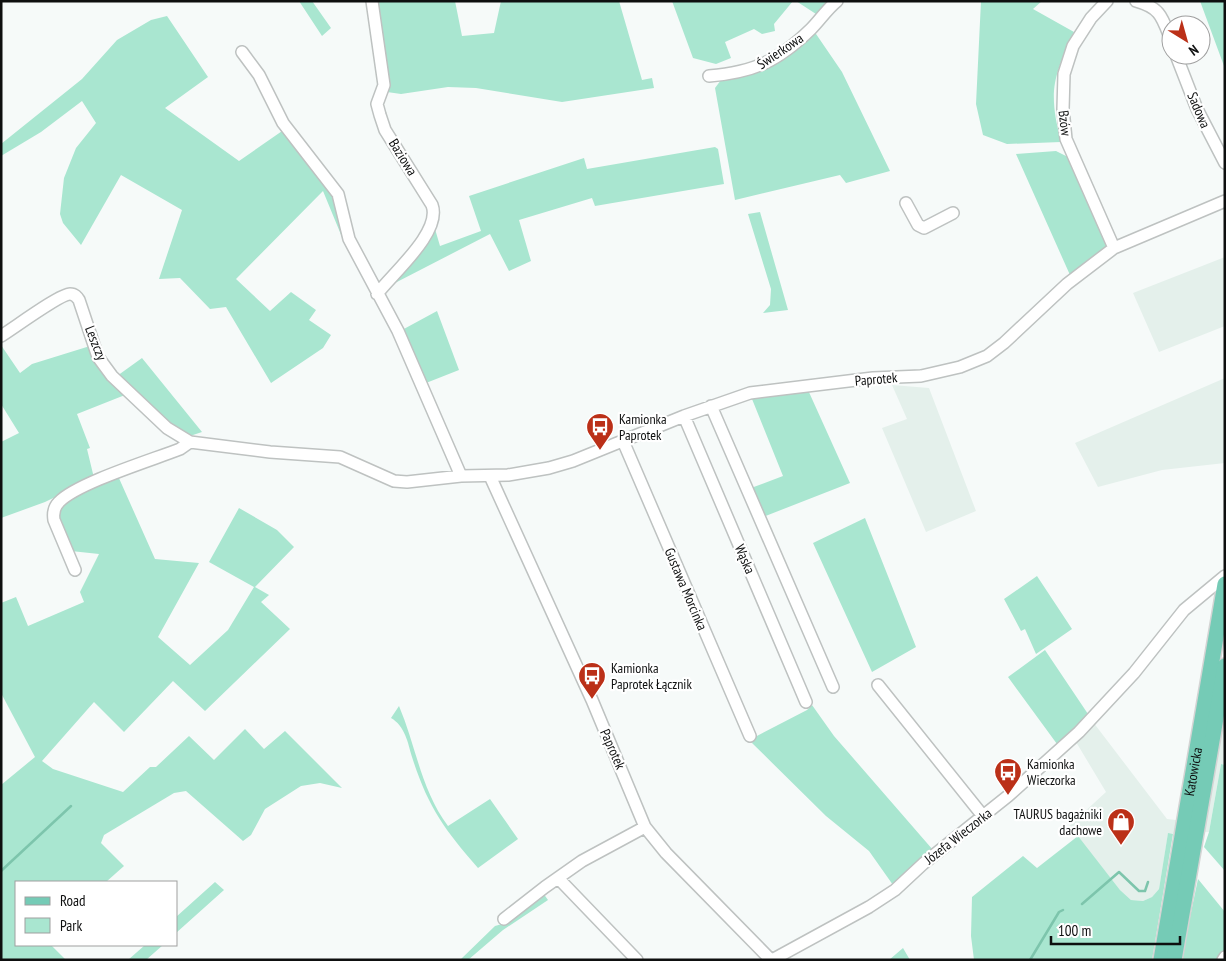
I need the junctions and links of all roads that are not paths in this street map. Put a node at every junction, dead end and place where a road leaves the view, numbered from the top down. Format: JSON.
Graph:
{"nodes":[{"id":1,"x":372,"y":1,"type":"edge"},
{"id":2,"x":837,"y":1,"type":"edge"},
{"id":3,"x":1107,"y":1,"type":"edge"},
{"id":4,"x":1136,"y":1,"type":"edge"},
{"id":5,"x":1161,"y":15,"type":"edge"},
{"id":6,"x":242,"y":52,"type":"dead end"},
{"id":7,"x":1180,"y":65,"type":"edge"},
{"id":8,"x":709,"y":76,"type":"dead end"},
{"id":9,"x":1225,"y":163,"type":"edge"},
{"id":10,"x":1225,"y":201,"type":"edge"},
{"id":11,"x":906,"y":203,"type":"dead end"},
{"id":12,"x":953,"y":213,"type":"dead end"},
{"id":13,"x":1114,"y":248,"type":"junction"},
{"id":14,"x":377,"y":294,"type":"junction"},
{"id":15,"x":1,"y":336,"type":"edge"},
{"id":16,"x":711,"y":406,"type":"junction"},
{"id":17,"x":684,"y":416,"type":"junction"},
{"id":18,"x":623,"y":441,"type":"junction"},
{"id":19,"x":190,"y":442,"type":"junction"},
{"id":20,"x":461,"y":476,"type":"junction"},
{"id":21,"x":490,"y":476,"type":"junction"},
{"id":22,"x":407,"y":482,"type":"joint"},
{"id":23,"x":75,"y":570,"type":"dead end"},
{"id":24,"x":1225,"y":576,"type":"edge"},
{"id":25,"x":1225,"y":584,"type":"edge"},
{"id":26,"x":1198,"y":596,"type":"junction"},
{"id":27,"x":1219,"y":619,"type":"junction"},
{"id":28,"x":1225,"y":666,"type":"edge"},
{"id":29,"x":878,"y":685,"type":"dead end"},
{"id":30,"x":833,"y":687,"type":"dead end"},
{"id":31,"x":806,"y":702,"type":"dead end"},
{"id":32,"x":750,"y":736,"type":"dead end"},
{"id":33,"x":983,"y":816,"type":"junction"},
{"id":34,"x":645,"y":827,"type":"junction"},
{"id":35,"x":558,"y":878,"type":"junction"},
{"id":36,"x":504,"y":919,"type":"dead end"},
{"id":37,"x":637,"y":960,"type":"edge"},
{"id":38,"x":772,"y":960,"type":"edge"},
{"id":39,"x":1161,"y":960,"type":"edge"},
{"id":40,"x":1174,"y":960,"type":"edge"}],
"edges":[{"from":1,"to":14,"type":"street","name":"Baziowa"},
{"from":2,"to":8,"type":"street","name":"Świerkowa"},
{"from":3,"to":13,"type":"street","name":"Bzów"},
{"from":4,"to":5,"type":"street"},
{"from":6,"to":14,"type":"street"},
{"from":7,"to":9,"type":"street","name":"Sadowa"},
{"from":10,"to":13,"type":"street","name":"Paprotek"},
{"from":11,"to":12,"type":"street"},
{"from":13,"to":16,"type":"street","name":"Paprotek"},
{"from":14,"to":20,"type":"street"},
{"from":15,"to":19,"type":"street","name":"Leszczy"},
{"from":16,"to":17,"type":"street","name":"Paprotek"},
{"from":16,"to":30,"type":"street"},
{"from":17,"to":18,"type":"street","name":"Paprotek"},
{"from":17,"to":31,"type":"street","name":"Wąska"},
{"from":18,"to":21,"type":"street","name":"Paprotek"},
{"from":18,"to":32,"type":"street","name":"Gustawa Morcinka"},
{"from":19,"to":22,"type":"street","name":"Leszczy"},
{"from":19,"to":23,"type":"street"},
{"from":20,"to":21,"type":"street","name":"Paprotek"},
{"from":20,"to":22,"type":"street","name":"Paprotek"},
{"from":21,"to":34,"type":"street","name":"Paprotek"},
{"from":24,"to":26,"type":"street","name":"Józefa Wieczorka"},
{"from":25,"to":27,"type":"main road","name":"Katowicka"},
{"from":26,"to":27,"type":"street"},
{"from":26,"to":33,"type":"street","name":"Józefa Wieczorka"},
{"from":27,"to":39,"type":"main road","name":"Katowicka"},
{"from":28,"to":40,"type":"main road","name":"Katowicka"},
{"from":29,"to":33,"type":"street"},
{"from":33,"to":38,"type":"street","name":"Józefa Wieczorka"},
{"from":34,"to":35,"type":"street"},
{"from":34,"to":38,"type":"street","name":"Paprotek"},
{"from":35,"to":36,"type":"street"},
{"from":35,"to":37,"type":"street"}]}
